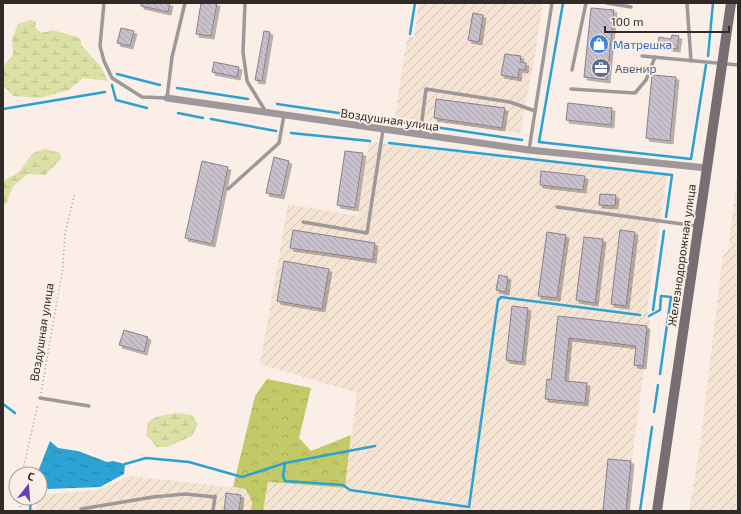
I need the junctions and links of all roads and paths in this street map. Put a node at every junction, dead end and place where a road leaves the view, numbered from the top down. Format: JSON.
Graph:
{"nodes":[{"id":1,"x":104,"y":3,"type":"edge"},
{"id":2,"x":185,"y":3,"type":"edge"},
{"id":3,"x":245,"y":3,"type":"edge"},
{"id":4,"x":552,"y":3,"type":"edge"},
{"id":5,"x":586,"y":3,"type":"edge"},
{"id":6,"x":607,"y":3,"type":"edge"},
{"id":7,"x":687,"y":3,"type":"edge"},
{"id":8,"x":731,"y":3,"type":"edge"},
{"id":9,"x":631,"y":7,"type":"dead end"},
{"id":10,"x":642,"y":56,"type":"dead end"},
{"id":11,"x":655,"y":57,"type":"junction"},
{"id":12,"x":691,"y":61,"type":"junction"},
{"id":13,"x":722,"y":63,"type":"junction"},
{"id":14,"x":738,"y":65,"type":"edge"},
{"id":15,"x":572,"y":70,"type":"dead end"},
{"id":16,"x":571,"y":89,"type":"dead end"},
{"id":17,"x":167,"y":98,"type":"junction"},
{"id":18,"x":535,"y":111,"type":"junction"},
{"id":19,"x":266,"y":112,"type":"junction"},
{"id":20,"x":285,"y":114,"type":"junction"},
{"id":21,"x":383,"y":130,"type":"junction"},
{"id":22,"x":420,"y":135,"type":"junction"},
{"id":23,"x":529,"y":150,"type":"junction"},
{"id":24,"x":707,"y":168,"type":"junction"},
{"id":25,"x":228,"y":189,"type":"dead end"},
{"id":26,"x":76,"y":192,"type":"dead end"},
{"id":27,"x":557,"y":206,"type":"dead end"},
{"id":28,"x":303,"y":222,"type":"dead end"},
{"id":29,"x":698,"y":226,"type":"junction"},
{"id":30,"x":40,"y":398,"type":"junction"},
{"id":31,"x":89,"y":406,"type":"dead end"},
{"id":32,"x":24,"y":466,"type":"edge"},
{"id":33,"x":84,"y":511,"type":"edge"},
{"id":34,"x":213,"y":511,"type":"edge"},
{"id":35,"x":657,"y":511,"type":"edge"}],
"edges":[{"from":1,"to":17,"type":"lane"},
{"from":2,"to":17,"type":"lane"},
{"from":3,"to":19,"type":"lane"},
{"from":4,"to":18,"type":"lane"},
{"from":5,"to":15,"type":"lane"},
{"from":6,"to":9,"type":"lane"},
{"from":7,"to":12,"type":"lane"},
{"from":8,"to":13,"type":"main road","name":"Железнодорожная улица"},
{"from":10,"to":11,"type":"lane"},
{"from":11,"to":12,"type":"lane"},
{"from":11,"to":16,"type":"lane"},
{"from":12,"to":13,"type":"lane"},
{"from":13,"to":14,"type":"lane"},
{"from":13,"to":24,"type":"main road","name":"Железнодорожная улица"},
{"from":17,"to":19,"type":"street","name":"Воздушная улица"},
{"from":18,"to":22,"type":"lane"},
{"from":18,"to":23,"type":"lane"},
{"from":19,"to":20,"type":"street","name":"Воздушная улица"},
{"from":20,"to":21,"type":"street","name":"Воздушная улица"},
{"from":20,"to":25,"type":"lane"},
{"from":21,"to":22,"type":"street","name":"Воздушная улица"},
{"from":21,"to":28,"type":"lane"},
{"from":22,"to":23,"type":"street","name":"Воздушная улица"},
{"from":23,"to":24,"type":"street","name":"Воздушная улица"},
{"from":24,"to":29,"type":"main road","name":"Железнодорожная улица"},
{"from":26,"to":30,"type":"path","name":"Воздушная улица"},
{"from":27,"to":29,"type":"lane"},
{"from":29,"to":35,"type":"main road","name":"Железнодорожная улица"},
{"from":30,"to":31,"type":"lane"},
{"from":30,"to":32,"type":"path","name":"Воздушная улица"},
{"from":33,"to":34,"type":"lane"}]}
